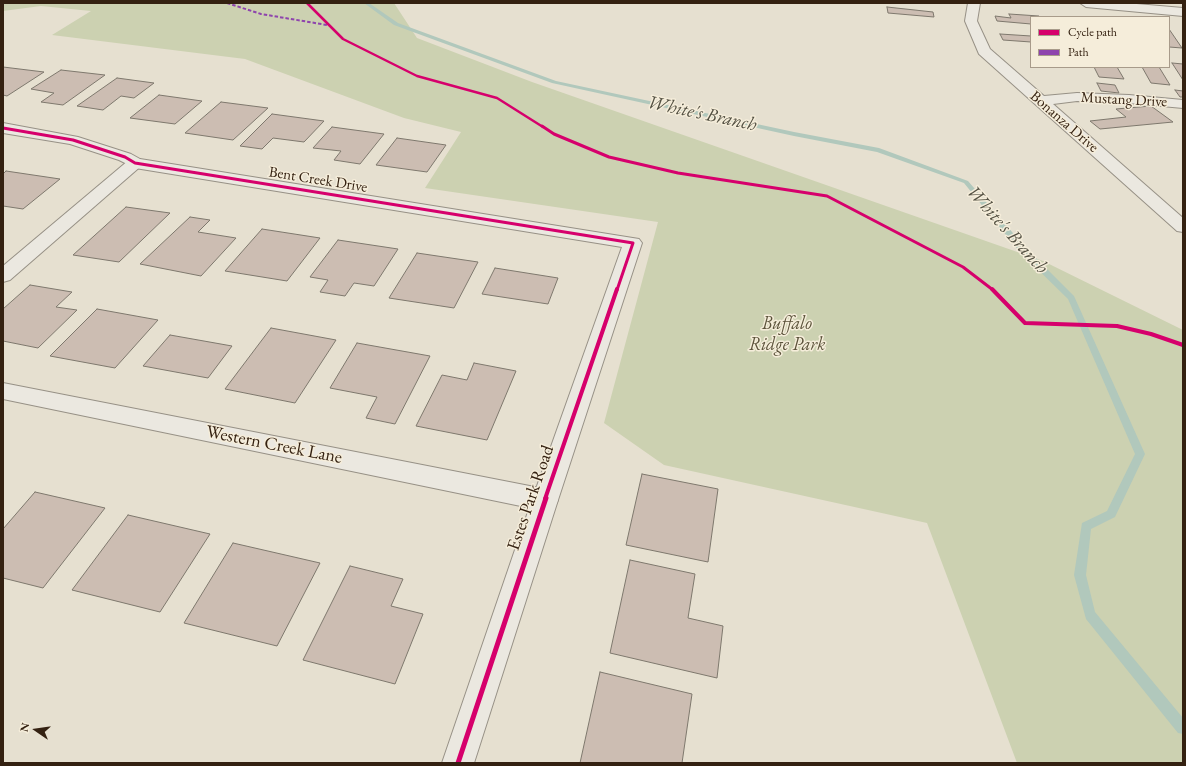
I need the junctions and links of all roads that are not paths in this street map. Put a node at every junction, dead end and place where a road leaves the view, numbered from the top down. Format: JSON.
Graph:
{"nodes":[{"id":1,"x":974,"y":3,"type":"edge"},
{"id":2,"x":1086,"y":3,"type":"edge"},
{"id":3,"x":1112,"y":4,"type":"edge"},
{"id":4,"x":1183,"y":12,"type":"edge"},
{"id":5,"x":1040,"y":101,"type":"junction"},
{"id":6,"x":1183,"y":104,"type":"edge"},
{"id":7,"x":3,"y":128,"type":"edge"},
{"id":8,"x":135,"y":163,"type":"junction"},
{"id":9,"x":1183,"y":227,"type":"edge"},
{"id":10,"x":633,"y":243,"type":"joint"},
{"id":11,"x":3,"y":276,"type":"edge"},
{"id":12,"x":3,"y":391,"type":"edge"},
{"id":13,"x":545,"y":500,"type":"junction"},
{"id":14,"x":458,"y":763,"type":"edge"}],
"edges":[{"from":1,"to":5,"type":"street","name":"Bonanza Drive"},
{"from":2,"to":3,"type":"street"},
{"from":3,"to":4,"type":"street"},
{"from":5,"to":6,"type":"street","name":"Mustang Drive"},
{"from":5,"to":9,"type":"street","name":"Bonanza Drive"},
{"from":7,"to":8,"type":"street","name":"Bent Creek Drive"},
{"from":8,"to":10,"type":"street","name":"Bent Creek Drive"},
{"from":8,"to":11,"type":"street"},
{"from":10,"to":13,"type":"street","name":"Estes Park Road"},
{"from":12,"to":13,"type":"street","name":"Western Creek Lane"},
{"from":13,"to":14,"type":"street","name":"Estes Park Road"}]}
